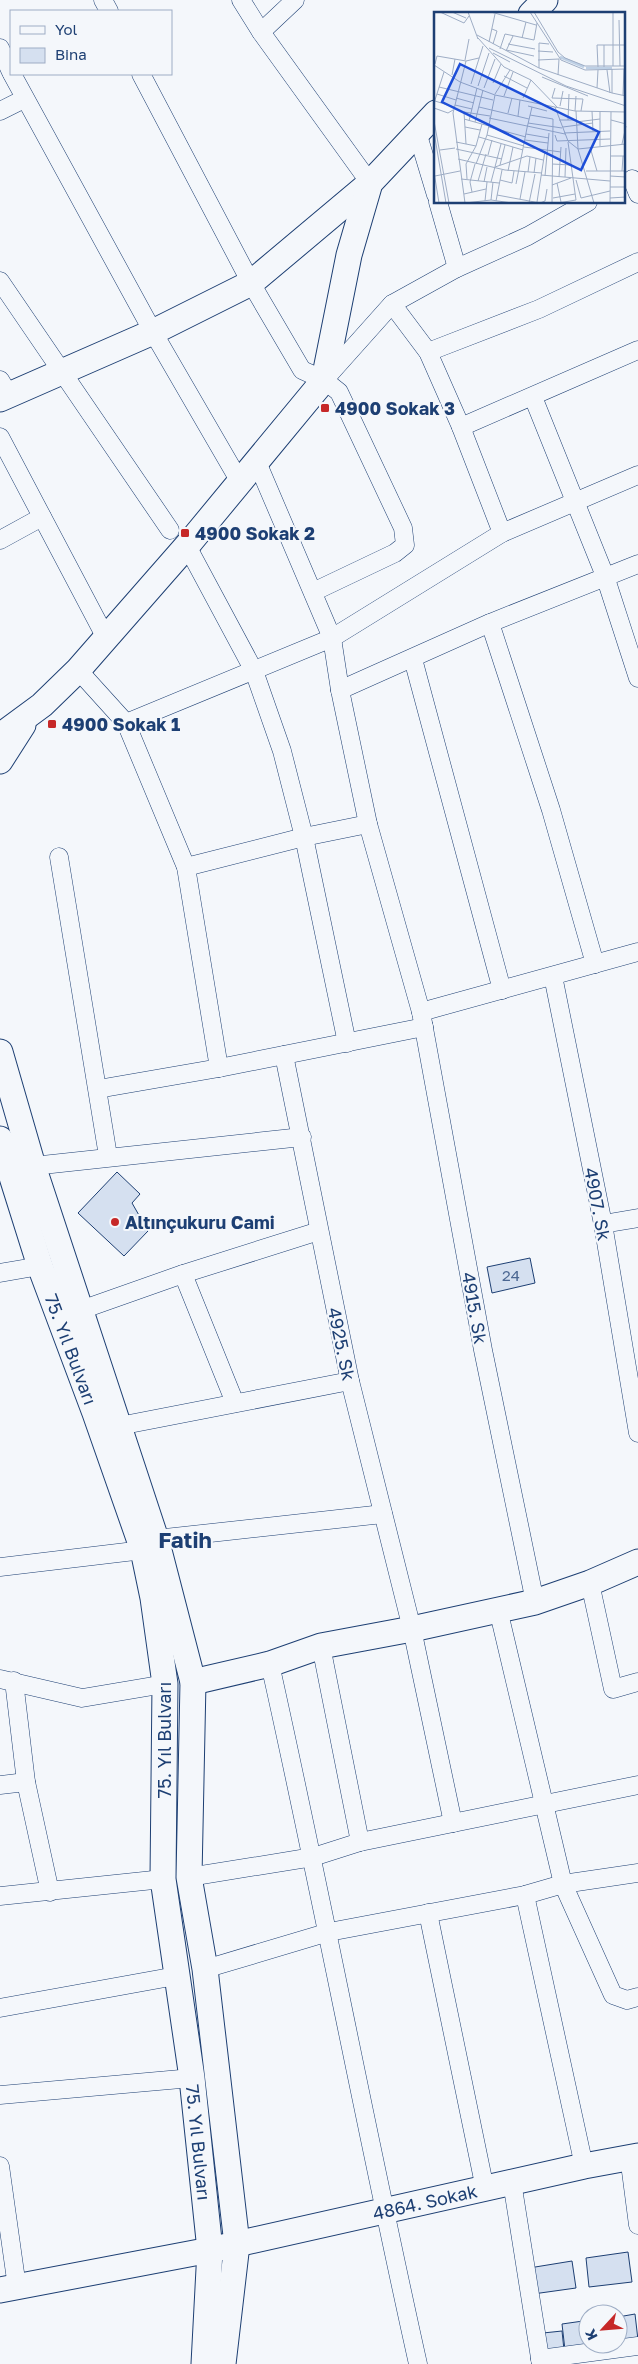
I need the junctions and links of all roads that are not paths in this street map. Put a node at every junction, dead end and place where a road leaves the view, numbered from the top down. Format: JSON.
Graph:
{"nodes":[{"id":1,"x":241,"y":0,"type":"edge"},
{"id":2,"x":295,"y":0,"type":"edge"},
{"id":3,"x":545,"y":0,"type":"edge"},
{"id":4,"x":533,"y":12,"type":"edge"},
{"id":5,"x":261,"y":32,"type":"junction"},
{"id":6,"x":0,"y":48,"type":"edge"},
{"id":7,"x":10,"y":69,"type":"edge"},
{"id":8,"x":13,"y":75,"type":"edge"},
{"id":9,"x":142,"y":75,"type":"edge"},
{"id":10,"x":24,"y":99,"type":"junction"},
{"id":11,"x":0,"y":111,"type":"edge"},
{"id":12,"x":434,"y":115,"type":"edge"},
{"id":13,"x":417,"y":132,"type":"junction"},
{"id":14,"x":370,"y":183,"type":"junction"},
{"id":15,"x":434,"y":188,"type":"edge"},
{"id":16,"x":439,"y":204,"type":"edge"},
{"id":17,"x":584,"y":204,"type":"edge"},
{"id":18,"x":638,"y":262,"type":"edge"},
{"id":19,"x":457,"y":268,"type":"junction"},
{"id":20,"x":0,"y":281,"type":"edge"},
{"id":21,"x":251,"y":283,"type":"junction"},
{"id":22,"x":392,"y":304,"type":"junction"},
{"id":23,"x":153,"y":332,"type":"junction"},
{"id":24,"x":638,"y":350,"type":"edge"},
{"id":25,"x":428,"y":352,"type":"junction"},
{"id":26,"x":62,"y":370,"type":"junction"},
{"id":27,"x":324,"y":380,"type":"junction"},
{"id":28,"x":3,"y":391,"type":"edge"},
{"id":29,"x":533,"y":397,"type":"junction"},
{"id":30,"x":461,"y":427,"type":"junction"},
{"id":31,"x":0,"y":437,"type":"edge"},
{"id":32,"x":258,"y":462,"type":"junction"},
{"id":33,"x":638,"y":475,"type":"edge"},
{"id":34,"x":240,"y":482,"type":"junction"},
{"id":35,"x":574,"y":501,"type":"junction"},
{"id":36,"x":42,"y":516,"type":"junction"},
{"id":37,"x":502,"y":534,"type":"junction"},
{"id":38,"x":179,"y":538,"type":"junction"},
{"id":39,"x":0,"y":540,"type":"edge"},
{"id":40,"x":638,"y":564,"type":"edge"},
{"id":41,"x":605,"y":576,"type":"junction"},
{"id":42,"x":313,"y":592,"type":"junction"},
{"id":43,"x":630,"y":620,"type":"edge"},
{"id":44,"x":490,"y":623,"type":"junction"},
{"id":45,"x":106,"y":638,"type":"junction"},
{"id":46,"x":332,"y":638,"type":"junction"},
{"id":47,"x":413,"y":659,"type":"junction"},
{"id":48,"x":254,"y":671,"type":"junction"},
{"id":49,"x":70,"y":676,"type":"junction"},
{"id":50,"x":638,"y":678,"type":"edge"},
{"id":51,"x":340,"y":690,"type":"junction"},
{"id":52,"x":0,"y":715,"type":"edge"},
{"id":53,"x":28,"y":717,"type":"junction"},
{"id":54,"x":126,"y":723,"type":"junction"},
{"id":55,"x":0,"y":736,"type":"edge"},
{"id":56,"x":0,"y":761,"type":"edge"},
{"id":57,"x":368,"y":824,"type":"junction"},
{"id":58,"x":304,"y":837,"type":"junction"},
{"id":59,"x":59,"y":857,"type":"dead end"},
{"id":60,"x":186,"y":867,"type":"junction"},
{"id":61,"x":638,"y":952,"type":"edge"},
{"id":62,"x":595,"y":964,"type":"junction"},
{"id":63,"x":553,"y":976,"type":"junction"},
{"id":64,"x":502,"y":990,"type":"junction"},
{"id":65,"x":423,"y":1020,"type":"junction"},
{"id":66,"x":347,"y":1043,"type":"junction"},
{"id":67,"x":0,"y":1052,"type":"edge"},
{"id":68,"x":284,"y":1055,"type":"junction"},
{"id":69,"x":219,"y":1068,"type":"junction"},
{"id":70,"x":98,"y":1089,"type":"junction"},
{"id":71,"x":302,"y":1137,"type":"junction"},
{"id":72,"x":0,"y":1139,"type":"edge"},
{"id":73,"x":108,"y":1156,"type":"junction"},
{"id":74,"x":14,"y":1168,"type":"edge"},
{"id":75,"x":638,"y":1218,"type":"edge"},
{"id":76,"x":603,"y":1224,"type":"junction"},
{"id":77,"x":319,"y":1231,"type":"junction"},
{"id":78,"x":40,"y":1266,"type":"junction"},
{"id":79,"x":0,"y":1273,"type":"edge"},
{"id":80,"x":183,"y":1274,"type":"junction"},
{"id":81,"x":81,"y":1310,"type":"junction"},
{"id":82,"x":350,"y":1381,"type":"junction"},
{"id":83,"x":235,"y":1403,"type":"junction"},
{"id":84,"x":119,"y":1426,"type":"junction"},
{"id":85,"x":638,"y":1433,"type":"edge"},
{"id":86,"x":383,"y":1514,"type":"junction"},
{"id":87,"x":149,"y":1545,"type":"junction"},
{"id":88,"x":638,"y":1562,"type":"edge"},
{"id":89,"x":0,"y":1567,"type":"edge"},
{"id":90,"x":590,"y":1583,"type":"junction"},
{"id":91,"x":535,"y":1602,"type":"junction"},
{"id":92,"x":498,"y":1609,"type":"junction"},
{"id":93,"x":412,"y":1629,"type":"junction"},
{"id":94,"x":321,"y":1646,"type":"junction"},
{"id":95,"x":270,"y":1664,"type":"junction"},
{"id":96,"x":7,"y":1680,"type":"edge"},
{"id":97,"x":193,"y":1682,"type":"junction"},
{"id":98,"x":638,"y":1682,"type":"edge"},
{"id":99,"x":165,"y":1684,"type":"junction"},
{"id":100,"x":26,"y":1782,"type":"junction"},
{"id":101,"x":0,"y":1785,"type":"edge"},
{"id":102,"x":638,"y":1785,"type":"edge"},
{"id":103,"x":543,"y":1804,"type":"junction"},
{"id":104,"x":453,"y":1823,"type":"junction"},
{"id":105,"x":360,"y":1842,"type":"junction"},
{"id":106,"x":313,"y":1856,"type":"junction"},
{"id":107,"x":638,"y":1873,"type":"edge"},
{"id":108,"x":189,"y":1877,"type":"junction"},
{"id":109,"x":164,"y":1879,"type":"junction"},
{"id":110,"x":563,"y":1884,"type":"junction"},
{"id":111,"x":50,"y":1892,"type":"junction"},
{"id":112,"x":525,"y":1895,"type":"junction"},
{"id":113,"x":0,"y":1896,"type":"edge"},
{"id":114,"x":428,"y":1913,"type":"junction"},
{"id":115,"x":328,"y":1932,"type":"junction"},
{"id":116,"x":205,"y":1969,"type":"junction"},
{"id":117,"x":176,"y":1976,"type":"junction"},
{"id":118,"x":638,"y":1997,"type":"edge"},
{"id":119,"x":0,"y":2008,"type":"edge"},
{"id":120,"x":192,"y":2078,"type":"junction"},
{"id":121,"x":0,"y":2095,"type":"edge"},
{"id":122,"x":633,"y":2156,"type":"edge"},
{"id":123,"x":0,"y":2166,"type":"edge"},
{"id":124,"x":584,"y":2166,"type":"junction"},
{"id":125,"x":512,"y":2182,"type":"junction"},
{"id":126,"x":485,"y":2189,"type":"junction"},
{"id":127,"x":384,"y":2210,"type":"junction"},
{"id":128,"x":638,"y":2224,"type":"edge"},
{"id":129,"x":237,"y":2244,"type":"junction"},
{"id":130,"x":210,"y":2250,"type":"junction"},
{"id":131,"x":8,"y":2289,"type":"edge"},
{"id":132,"x":638,"y":2346,"type":"edge"},
{"id":133,"x":540,"y":2361,"type":"edge"},
{"id":134,"x":204,"y":2364,"type":"edge"},
{"id":135,"x":223,"y":2364,"type":"edge"},
{"id":136,"x":418,"y":2364,"type":"edge"}],
"edges":[{"from":1,"to":5,"type":"street"},
{"from":2,"to":5,"type":"street"},
{"from":3,"to":4,"type":"main road"},
{"from":5,"to":14,"type":"street"},
{"from":6,"to":7,"type":"street"},
{"from":8,"to":10,"type":"street"},
{"from":9,"to":21,"type":"street"},
{"from":10,"to":11,"type":"street"},
{"from":10,"to":23,"type":"street"},
{"from":12,"to":13,"type":"main road"},
{"from":13,"to":14,"type":"main road"},
{"from":13,"to":15,"type":"street"},
{"from":14,"to":21,"type":"main road"},
{"from":14,"to":27,"type":"main road"},
{"from":16,"to":19,"type":"street"},
{"from":17,"to":19,"type":"street"},
{"from":18,"to":25,"type":"street"},
{"from":19,"to":22,"type":"street"},
{"from":20,"to":26,"type":"street"},
{"from":21,"to":23,"type":"main road"},
{"from":21,"to":27,"type":"street"},
{"from":22,"to":25,"type":"street"},
{"from":22,"to":27,"type":"street"},
{"from":23,"to":26,"type":"main road"},
{"from":23,"to":34,"type":"street"},
{"from":24,"to":29,"type":"street"},
{"from":25,"to":30,"type":"street"},
{"from":26,"to":28,"type":"main road"},
{"from":26,"to":38,"type":"street"},
{"from":27,"to":32,"type":"main road"},
{"from":27,"to":42,"type":"street"},
{"from":29,"to":30,"type":"street"},
{"from":29,"to":35,"type":"street"},
{"from":30,"to":37,"type":"street"},
{"from":31,"to":36,"type":"street"},
{"from":32,"to":34,"type":"main road"},
{"from":32,"to":42,"type":"street","name":"4915. Sk"},
{"from":33,"to":35,"type":"street"},
{"from":34,"to":38,"type":"main road"},
{"from":35,"to":37,"type":"street"},
{"from":35,"to":41,"type":"street"},
{"from":36,"to":39,"type":"street"},
{"from":36,"to":45,"type":"street"},
{"from":37,"to":46,"type":"street"},
{"from":38,"to":45,"type":"main road"},
{"from":38,"to":48,"type":"street"},
{"from":40,"to":41,"type":"street"},
{"from":41,"to":43,"type":"street"},
{"from":41,"to":44,"type":"street"},
{"from":42,"to":46,"type":"street","name":"4915. Sk"},
{"from":43,"to":50,"type":"street"},
{"from":44,"to":47,"type":"street"},
{"from":44,"to":62,"type":"street"},
{"from":45,"to":49,"type":"main road"},
{"from":46,"to":48,"type":"street"},
{"from":46,"to":51,"type":"street","name":"4915. Sk"},
{"from":47,"to":51,"type":"street"},
{"from":47,"to":64,"type":"street"},
{"from":48,"to":54,"type":"street"},
{"from":48,"to":58,"type":"street"},
{"from":49,"to":52,"type":"main road"},
{"from":49,"to":53,"type":"main road"},
{"from":49,"to":54,"type":"street"},
{"from":51,"to":57,"type":"street","name":"4915. Sk"},
{"from":53,"to":55,"type":"main road"},
{"from":53,"to":56,"type":"main road"},
{"from":54,"to":60,"type":"street"},
{"from":57,"to":58,"type":"street"},
{"from":57,"to":65,"type":"street","name":"4915. Sk"},
{"from":58,"to":60,"type":"street"},
{"from":58,"to":66,"type":"street"},
{"from":59,"to":70,"type":"street"},
{"from":60,"to":69,"type":"street"},
{"from":61,"to":62,"type":"street"},
{"from":62,"to":63,"type":"street"},
{"from":63,"to":64,"type":"street"},
{"from":63,"to":76,"type":"street","name":"4907. Sk"},
{"from":64,"to":65,"type":"street"},
{"from":65,"to":66,"type":"street"},
{"from":65,"to":91,"type":"street","name":"4915. Sk"},
{"from":66,"to":68,"type":"street"},
{"from":67,"to":74,"type":"main road"},
{"from":68,"to":69,"type":"street"},
{"from":68,"to":71,"type":"street","name":"4925. Sk"},
{"from":69,"to":70,"type":"street"},
{"from":70,"to":73,"type":"street"},
{"from":71,"to":73,"type":"street"},
{"from":71,"to":77,"type":"street","name":"4925. Sk"},
{"from":72,"to":74,"type":"main road","name":"75. Yıl Bulvarı"},
{"from":73,"to":74,"type":"street"},
{"from":74,"to":78,"type":"main road","name":"75. Yıl Bulvarı"},
{"from":74,"to":81,"type":"main road","name":"75. Yıl Bulvarı"},
{"from":75,"to":76,"type":"street"},
{"from":76,"to":85,"type":"street","name":"4907. Sk"},
{"from":77,"to":80,"type":"street"},
{"from":77,"to":82,"type":"street","name":"4925. Sk"},
{"from":78,"to":79,"type":"street"},
{"from":78,"to":87,"type":"main road","name":"75. Yıl Bulvarı"},
{"from":80,"to":81,"type":"street"},
{"from":80,"to":83,"type":"street"},
{"from":81,"to":84,"type":"main road","name":"75. Yıl Bulvarı"},
{"from":82,"to":83,"type":"street"},
{"from":82,"to":86,"type":"street","name":"4925. Sk"},
{"from":83,"to":84,"type":"street"},
{"from":84,"to":87,"type":"main road","name":"75. Yıl Bulvarı"},
{"from":86,"to":87,"type":"street"},
{"from":86,"to":93,"type":"street","name":"4925. Sk"},
{"from":87,"to":89,"type":"street"},
{"from":87,"to":97,"type":"main road","name":"75. Yıl Bulvarı"},
{"from":87,"to":99,"type":"main road","name":"75. Yıl Bulvarı"},
{"from":88,"to":90,"type":"main road"},
{"from":90,"to":91,"type":"main road"},
{"from":90,"to":98,"type":"street"},
{"from":91,"to":92,"type":"main road"},
{"from":92,"to":93,"type":"main road"},
{"from":92,"to":103,"type":"street"},
{"from":93,"to":94,"type":"main road"},
{"from":93,"to":104,"type":"street","name":"4925. Sk"},
{"from":94,"to":95,"type":"main road"},
{"from":94,"to":105,"type":"street"},
{"from":95,"to":97,"type":"main road"},
{"from":95,"to":106,"type":"street"},
{"from":96,"to":99,"type":"street"},
{"from":96,"to":100,"type":"street"},
{"from":97,"to":108,"type":"main road","name":"75. Yıl Bulvarı"},
{"from":99,"to":109,"type":"main road","name":"75. Yıl Bulvarı"},
{"from":100,"to":101,"type":"street"},
{"from":100,"to":111,"type":"street"},
{"from":102,"to":103,"type":"street"},
{"from":103,"to":104,"type":"street"},
{"from":103,"to":110,"type":"street"},
{"from":104,"to":105,"type":"street"},
{"from":105,"to":106,"type":"street"},
{"from":106,"to":108,"type":"street"},
{"from":106,"to":115,"type":"street"},
{"from":107,"to":110,"type":"street"},
{"from":108,"to":116,"type":"main road","name":"75. Yıl Bulvarı"},
{"from":109,"to":111,"type":"street"},
{"from":109,"to":117,"type":"main road","name":"75. Yıl Bulvarı"},
{"from":110,"to":112,"type":"street"},
{"from":110,"to":118,"type":"street"},
{"from":111,"to":113,"type":"street"},
{"from":112,"to":114,"type":"street"},
{"from":112,"to":124,"type":"street"},
{"from":114,"to":115,"type":"street"},
{"from":114,"to":126,"type":"street"},
{"from":115,"to":116,"type":"street"},
{"from":115,"to":127,"type":"street"},
{"from":116,"to":129,"type":"main road","name":"75. Yıl Bulvarı"},
{"from":117,"to":119,"type":"street"},
{"from":117,"to":120,"type":"main road","name":"75. Yıl Bulvarı"},
{"from":120,"to":121,"type":"street"},
{"from":120,"to":130,"type":"main road","name":"75. Yıl Bulvarı"},
{"from":122,"to":124,"type":"main road","name":"4864. Sokak"},
{"from":122,"to":128,"type":"street"},
{"from":123,"to":131,"type":"street"},
{"from":124,"to":125,"type":"main road","name":"4864. Sokak"},
{"from":125,"to":126,"type":"main road","name":"4864. Sokak"},
{"from":125,"to":133,"type":"street"},
{"from":126,"to":127,"type":"main road","name":"4864. Sokak"},
{"from":127,"to":129,"type":"main road","name":"4864. Sokak"},
{"from":127,"to":136,"type":"street"},
{"from":129,"to":130,"type":"main road","name":"4864. Sokak"},
{"from":129,"to":135,"type":"main road","name":"75. Yıl Bulvarı"},
{"from":130,"to":131,"type":"main road","name":"4864. Sokak"},
{"from":130,"to":134,"type":"main road","name":"75. Yıl Bulvarı"},
{"from":132,"to":133,"type":"street"}]}
